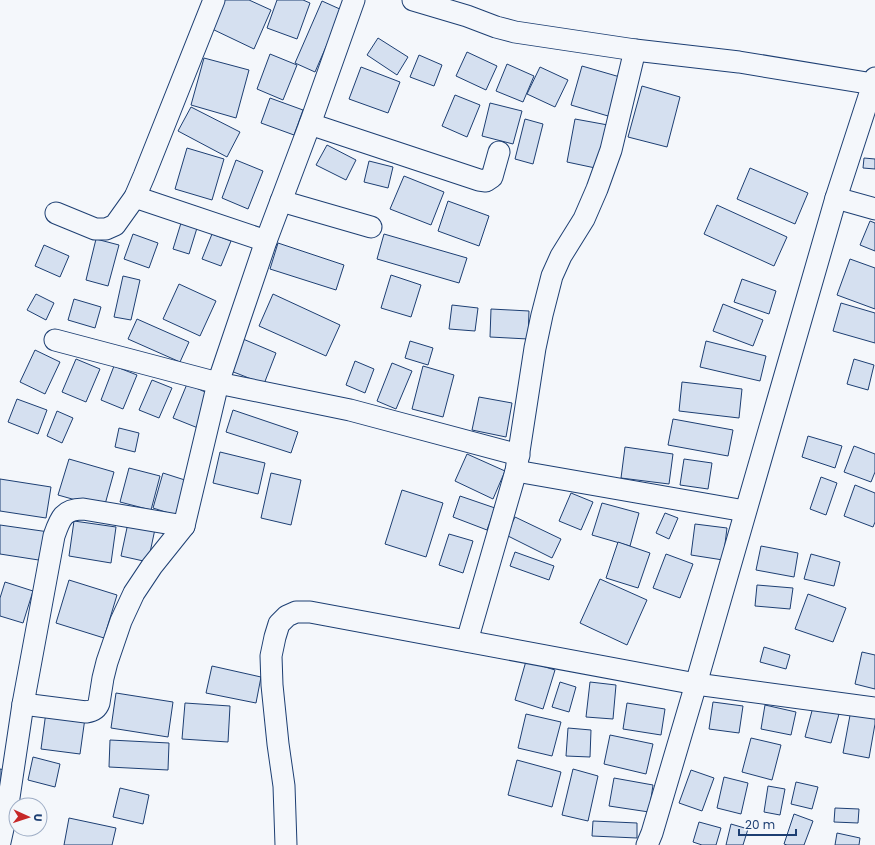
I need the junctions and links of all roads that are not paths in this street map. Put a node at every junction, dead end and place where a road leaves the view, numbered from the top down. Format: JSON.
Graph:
{"nodes":[{"id":1,"x":214,"y":0,"type":"edge"},
{"id":2,"x":354,"y":0,"type":"edge"},
{"id":3,"x":413,"y":0,"type":"edge"},
{"id":4,"x":634,"y":50,"type":"junction"},
{"id":5,"x":874,"y":81,"type":"edge"},
{"id":6,"x":310,"y":124,"type":"junction"},
{"id":7,"x":499,"y":152,"type":"dead end"},
{"id":8,"x":135,"y":197,"type":"junction"},
{"id":9,"x":836,"y":198,"type":"junction"},
{"id":10,"x":281,"y":201,"type":"junction"},
{"id":11,"x":875,"y":209,"type":"edge"},
{"id":12,"x":56,"y":213,"type":"dead end"},
{"id":13,"x":371,"y":227,"type":"dead end"},
{"id":14,"x":266,"y":241,"type":"junction"},
{"id":15,"x":55,"y":340,"type":"dead end"},
{"id":16,"x":218,"y":383,"type":"junction"},
{"id":17,"x":518,"y":463,"type":"junction"},
{"id":18,"x":745,"y":511,"type":"junction"},
{"id":19,"x":184,"y":526,"type":"junction"},
{"id":20,"x":467,"y":641,"type":"junction"},
{"id":21,"x":696,"y":684,"type":"junction"},
{"id":22,"x":23,"y":704,"type":"junction"},
{"id":23,"x":875,"y":708,"type":"edge"},
{"id":24,"x":8,"y":754,"type":"edge"},
{"id":25,"x":0,"y":842,"type":"edge"},
{"id":26,"x":286,"y":845,"type":"edge"},
{"id":27,"x":647,"y":845,"type":"edge"}],
"edges":[{"from":1,"to":8,"type":"street"},
{"from":2,"to":6,"type":"street"},
{"from":3,"to":4,"type":"street"},
{"from":4,"to":5,"type":"street"},
{"from":4,"to":17,"type":"street"},
{"from":5,"to":9,"type":"street"},
{"from":6,"to":7,"type":"street"},
{"from":6,"to":10,"type":"street"},
{"from":8,"to":12,"type":"street"},
{"from":8,"to":14,"type":"street"},
{"from":9,"to":11,"type":"street"},
{"from":9,"to":18,"type":"street"},
{"from":10,"to":13,"type":"street"},
{"from":10,"to":14,"type":"street"},
{"from":14,"to":16,"type":"street"},
{"from":15,"to":16,"type":"street"},
{"from":16,"to":17,"type":"street"},
{"from":16,"to":19,"type":"street"},
{"from":17,"to":18,"type":"street"},
{"from":17,"to":20,"type":"street"},
{"from":18,"to":21,"type":"street"},
{"from":19,"to":22,"type":"street"},
{"from":19,"to":22,"type":"street"},
{"from":20,"to":21,"type":"street"},
{"from":20,"to":26,"type":"street"},
{"from":21,"to":23,"type":"street"},
{"from":21,"to":27,"type":"street"},
{"from":22,"to":24,"type":"street"},
{"from":24,"to":25,"type":"street"}]}
